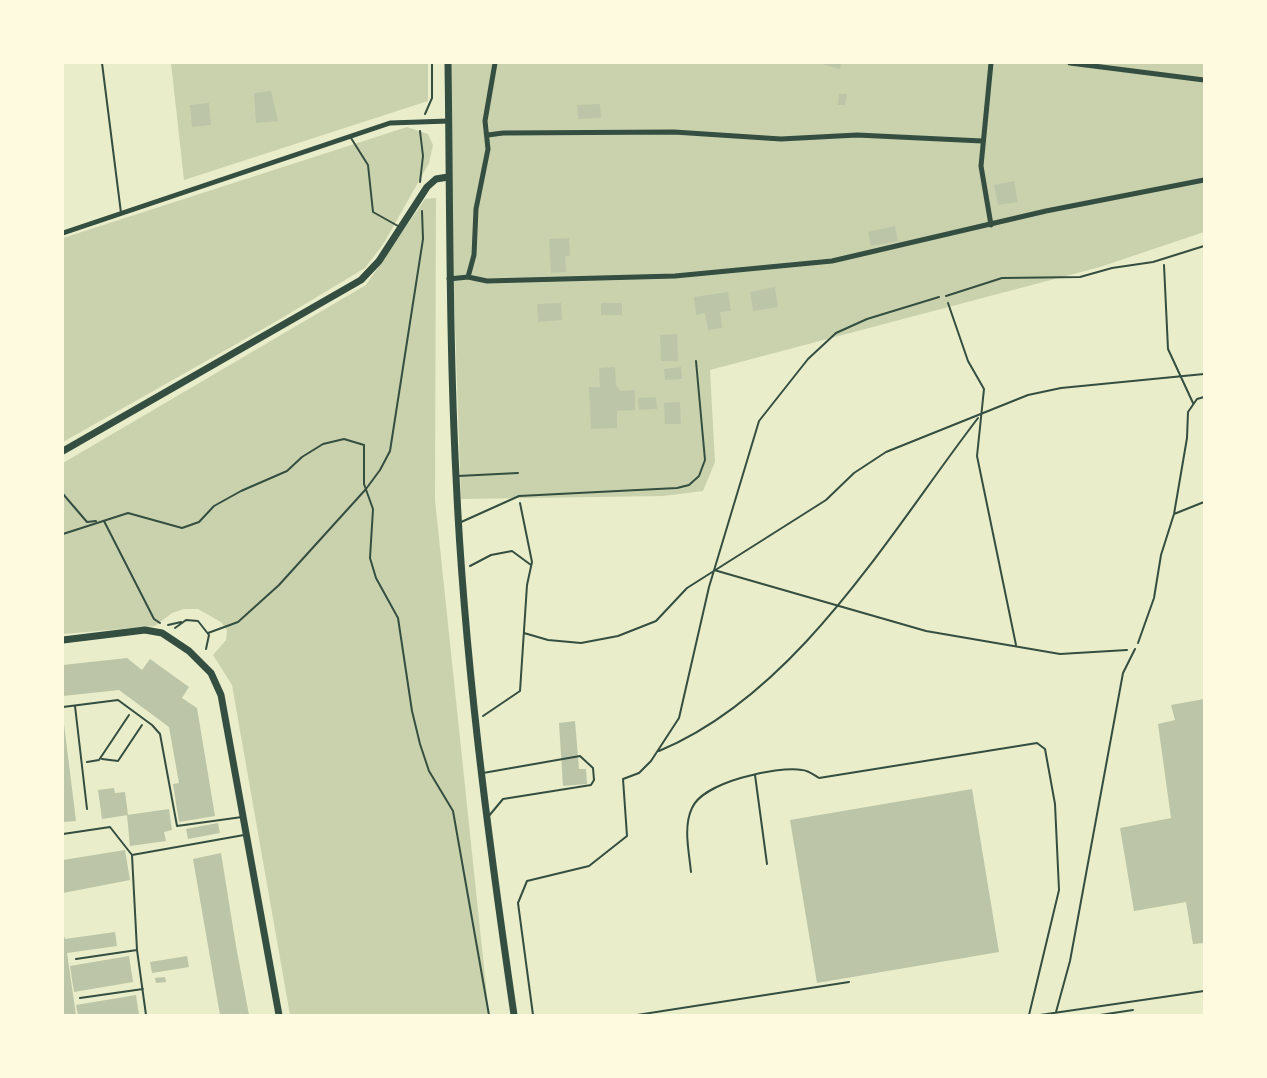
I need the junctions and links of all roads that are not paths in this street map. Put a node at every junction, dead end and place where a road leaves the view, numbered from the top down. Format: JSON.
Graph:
{"nodes":[{"id":1,"x":102,"y":63,"type":"edge"},
{"id":2,"x":448,"y":63,"type":"edge"},
{"id":3,"x":495,"y":63,"type":"edge"},
{"id":4,"x":992,"y":63,"type":"edge"},
{"id":5,"x":1070,"y":63,"type":"edge"},
{"id":6,"x":1204,"y":80,"type":"edge"},
{"id":7,"x":449,"y":121,"type":"junction"},
{"id":8,"x":488,"y":135,"type":"junction"},
{"id":9,"x":351,"y":137,"type":"junction"},
{"id":10,"x":981,"y":141,"type":"junction"},
{"id":11,"x":448,"y":177,"type":"junction"},
{"id":12,"x":1204,"y":180,"type":"edge"},
{"id":13,"x":121,"y":213,"type":"junction"},
{"id":14,"x":991,"y":225,"type":"junction"},
{"id":15,"x":401,"y":227,"type":"junction"},
{"id":16,"x":63,"y":233,"type":"edge"},
{"id":17,"x":1204,"y":246,"type":"edge"},
{"id":18,"x":468,"y":277,"type":"junction"},
{"id":19,"x":449,"y":279,"type":"junction"},
{"id":20,"x":946,"y":296,"type":"road end"},
{"id":21,"x":696,"y":361,"type":"dead end"},
{"id":22,"x":63,"y":451,"type":"edge"},
{"id":23,"x":518,"y":473,"type":"dead end"},
{"id":24,"x":456,"y":477,"type":"junction"},
{"id":25,"x":459,"y":523,"type":"junction"},
{"id":26,"x":63,"y":640,"type":"edge"},
{"id":27,"x":1135,"y":649,"type":"road end"},
{"id":28,"x":75,"y":706,"type":"junction"},
{"id":29,"x":63,"y":707,"type":"edge"},
{"id":30,"x":483,"y":773,"type":"junction"},
{"id":31,"x":755,"y":775,"type":"junction"},
{"id":32,"x":87,"y":808,"type":"dead end"},
{"id":33,"x":242,"y":817,"type":"junction"},
{"id":34,"x":487,"y":819,"type":"junction"},
{"id":35,"x":63,"y":834,"type":"edge"},
{"id":36,"x":246,"y":835,"type":"junction"},
{"id":37,"x":132,"y":855,"type":"junction"},
{"id":38,"x":767,"y":864,"type":"dead end"},
{"id":39,"x":690,"y":872,"type":"dead end"},
{"id":40,"x":137,"y":950,"type":"junction"},
{"id":41,"x":76,"y":959,"type":"dead end"},
{"id":42,"x":143,"y":989,"type":"junction"},
{"id":43,"x":1204,"y":991,"type":"edge"},
{"id":44,"x":80,"y":998,"type":"dead end"},
{"id":45,"x":1056,"y":1012,"type":"junction"},
{"id":46,"x":146,"y":1015,"type":"edge"},
{"id":47,"x":279,"y":1015,"type":"edge"},
{"id":48,"x":514,"y":1015,"type":"edge"},
{"id":49,"x":1029,"y":1015,"type":"edge"},
{"id":50,"x":1040,"y":1015,"type":"edge"}],
"edges":[{"from":1,"to":13,"type":"lane"},
{"from":2,"to":7,"type":"street"},
{"from":3,"to":8,"type":"street"},
{"from":4,"to":10,"type":"street"},
{"from":5,"to":6,"type":"street"},
{"from":7,"to":9,"type":"street"},
{"from":7,"to":11,"type":"street"},
{"from":8,"to":10,"type":"street"},
{"from":8,"to":18,"type":"street"},
{"from":9,"to":13,"type":"street"},
{"from":9,"to":15,"type":"lane"},
{"from":10,"to":14,"type":"street"},
{"from":11,"to":15,"type":"street"},
{"from":11,"to":19,"type":"street"},
{"from":12,"to":14,"type":"street"},
{"from":13,"to":16,"type":"street"},
{"from":14,"to":18,"type":"street"},
{"from":15,"to":22,"type":"street"},
{"from":17,"to":20,"type":"lane"},
{"from":18,"to":19,"type":"street"},
{"from":19,"to":24,"type":"street"},
{"from":21,"to":25,"type":"lane"},
{"from":23,"to":24,"type":"lane"},
{"from":24,"to":25,"type":"street"},
{"from":25,"to":30,"type":"street"},
{"from":26,"to":33,"type":"street"},
{"from":27,"to":45,"type":"lane"},
{"from":28,"to":29,"type":"lane"},
{"from":28,"to":32,"type":"lane"},
{"from":28,"to":33,"type":"lane"},
{"from":30,"to":34,"type":"street"},
{"from":30,"to":34,"type":"lane"},
{"from":31,"to":38,"type":"lane"},
{"from":31,"to":39,"type":"lane"},
{"from":31,"to":49,"type":"lane"},
{"from":33,"to":36,"type":"street"},
{"from":34,"to":48,"type":"street"},
{"from":35,"to":37,"type":"lane"},
{"from":36,"to":37,"type":"lane"},
{"from":36,"to":47,"type":"street"},
{"from":37,"to":40,"type":"lane"},
{"from":40,"to":41,"type":"lane"},
{"from":40,"to":42,"type":"lane"},
{"from":42,"to":44,"type":"lane"},
{"from":42,"to":46,"type":"lane"},
{"from":43,"to":45,"type":"lane"},
{"from":45,"to":50,"type":"lane"}]}
